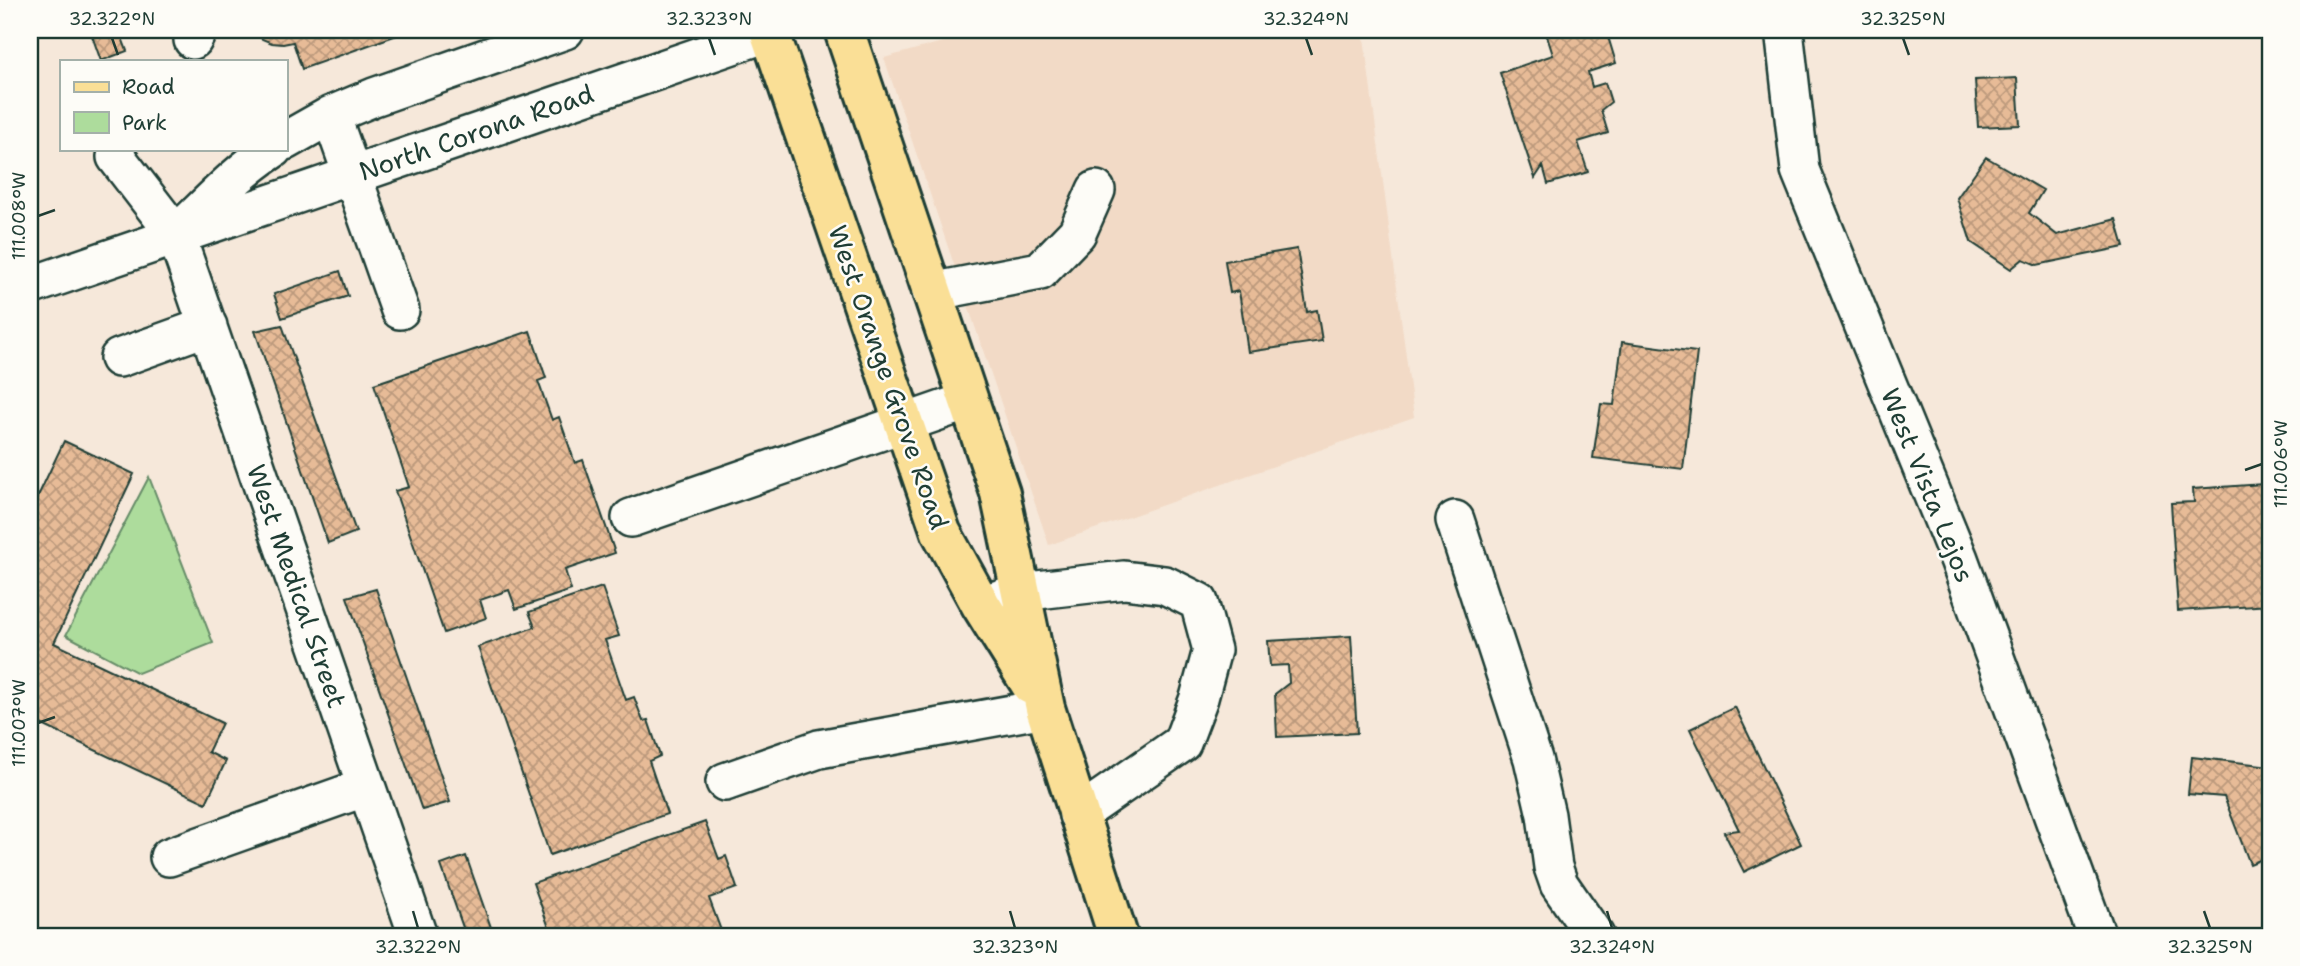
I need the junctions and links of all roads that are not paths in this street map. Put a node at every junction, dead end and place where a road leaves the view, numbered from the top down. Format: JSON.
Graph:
{"nodes":[{"id":1,"x":565,"y":30,"type":"edge"},
{"id":2,"x":771,"y":30,"type":"edge"},
{"id":3,"x":844,"y":30,"type":"edge"},
{"id":4,"x":1784,"y":30,"type":"edge"},
{"id":5,"x":331,"y":116,"type":"junction"},
{"id":6,"x":287,"y":140,"type":"edge"},
{"id":7,"x":271,"y":150,"type":"edge"},
{"id":8,"x":116,"y":158,"type":"dead end"},
{"id":9,"x":352,"y":175,"type":"junction"},
{"id":10,"x":1096,"y":190,"type":"dead end"},
{"id":11,"x":176,"y":235,"type":"junction"},
{"id":12,"x":30,"y":286,"type":"edge"},
{"id":13,"x":932,"y":292,"type":"junction"},
{"id":14,"x":400,"y":310,"type":"dead end"},
{"id":15,"x":208,"y":326,"type":"junction"},
{"id":16,"x":119,"y":358,"type":"dead end"},
{"id":17,"x":968,"y":401,"type":"junction"},
{"id":18,"x":903,"y":424,"type":"junction"},
{"id":19,"x":631,"y":518,"type":"dead end"},
{"id":20,"x":1455,"y":520,"type":"dead end"},
{"id":21,"x":1020,"y":592,"type":"junction"},
{"id":22,"x":981,"y":605,"type":"junction"},
{"id":23,"x":1045,"y":708,"type":"junction"},
{"id":24,"x":725,"y":782,"type":"dead end"},
{"id":25,"x":366,"y":787,"type":"junction"},
{"id":26,"x":1078,"y":815,"type":"junction"},
{"id":27,"x":169,"y":857,"type":"dead end"},
{"id":28,"x":418,"y":936,"type":"edge"},
{"id":29,"x":1118,"y":936,"type":"edge"},
{"id":30,"x":1595,"y":936,"type":"edge"},
{"id":31,"x":2097,"y":936,"type":"edge"}],
"edges":[{"from":1,"to":5,"type":"street"},
{"from":2,"to":9,"type":"street","name":"North Corona Road"},
{"from":2,"to":18,"type":"main road","name":"West Orange Grove Road"},
{"from":3,"to":13,"type":"main road","name":"West Orange Grove Road"},
{"from":4,"to":31,"type":"street","name":"West Vista Lejos"},
{"from":5,"to":6,"type":"street"},
{"from":5,"to":9,"type":"street"},
{"from":7,"to":11,"type":"street","name":"North Corona Road"},
{"from":8,"to":11,"type":"street","name":"West Medical Street"},
{"from":9,"to":11,"type":"street","name":"North Corona Road"},
{"from":9,"to":14,"type":"street"},
{"from":10,"to":13,"type":"street"},
{"from":11,"to":12,"type":"street","name":"North Corona Road"},
{"from":11,"to":15,"type":"street","name":"West Medical Street"},
{"from":13,"to":17,"type":"main road","name":"West Orange Grove Road"},
{"from":15,"to":16,"type":"street"},
{"from":15,"to":25,"type":"street","name":"West Medical Street"},
{"from":17,"to":18,"type":"street"},
{"from":17,"to":21,"type":"main road","name":"West Orange Grove Road"},
{"from":18,"to":19,"type":"street"},
{"from":18,"to":22,"type":"main road","name":"West Orange Grove Road"},
{"from":20,"to":30,"type":"street"},
{"from":21,"to":22,"type":"street"},
{"from":21,"to":23,"type":"main road","name":"West Orange Grove Road"},
{"from":21,"to":26,"type":"street"},
{"from":22,"to":23,"type":"main road","name":"West Orange Grove Road"},
{"from":23,"to":24,"type":"street"},
{"from":23,"to":26,"type":"main road","name":"West Orange Grove Road"},
{"from":25,"to":27,"type":"street"},
{"from":25,"to":28,"type":"street","name":"West Medical Street"},
{"from":26,"to":29,"type":"main road","name":"West Orange Grove Road"}]}
